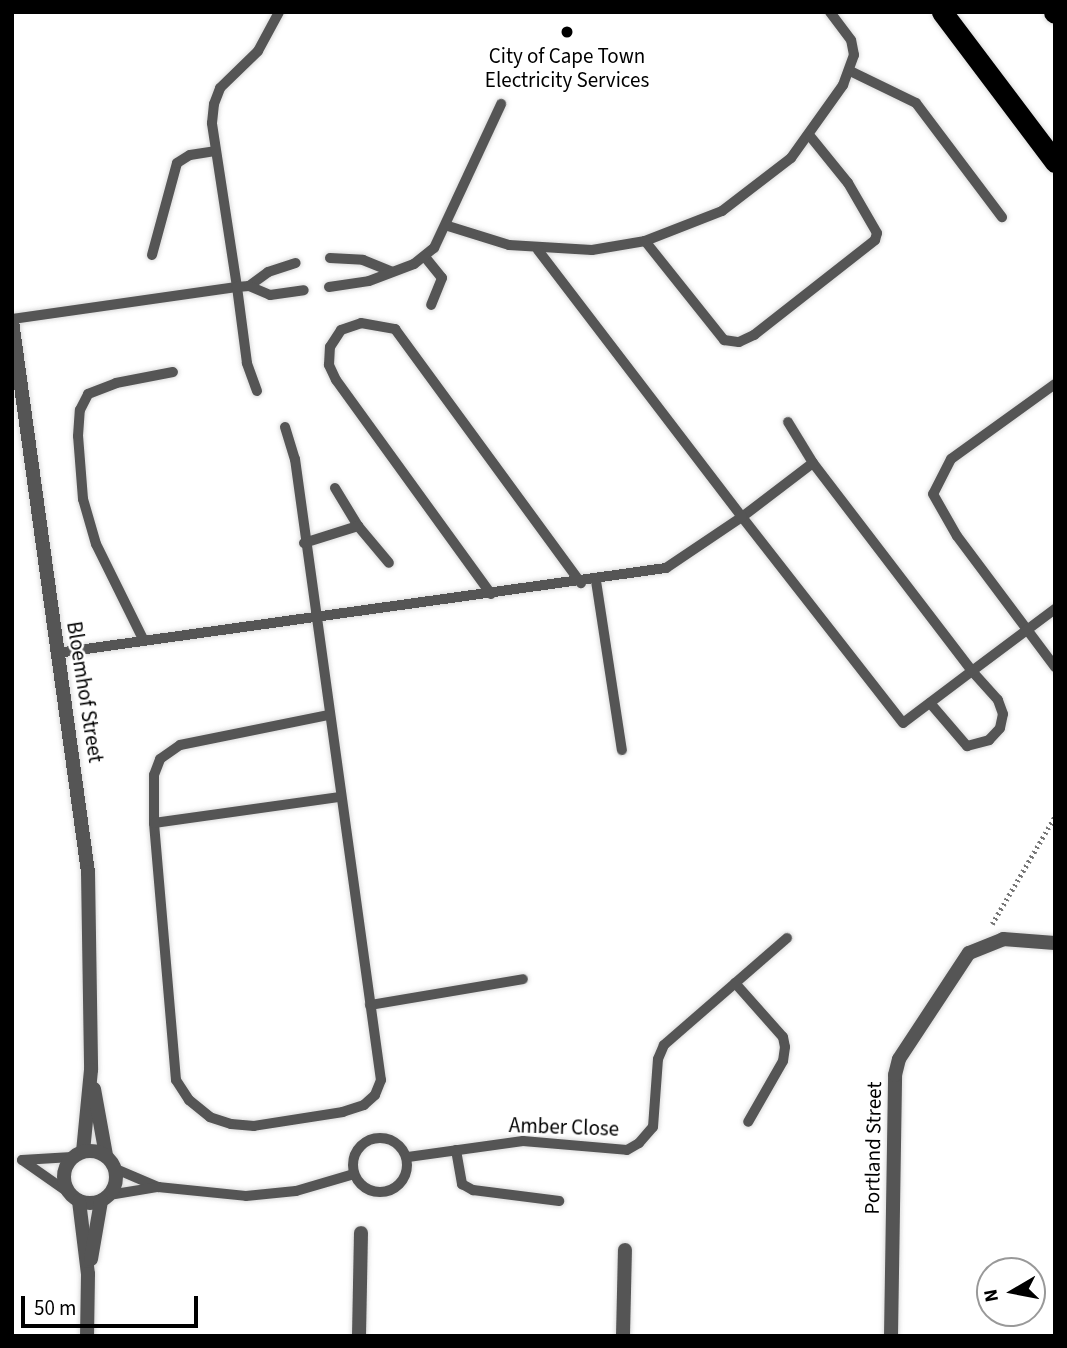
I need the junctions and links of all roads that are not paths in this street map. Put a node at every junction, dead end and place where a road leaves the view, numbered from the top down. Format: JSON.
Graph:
{"nodes":[{"id":1,"x":279,"y":12,"type":"edge"},
{"id":2,"x":830,"y":12,"type":"edge"},
{"id":3,"x":942,"y":12,"type":"edge"},
{"id":4,"x":850,"y":71,"type":"junction"},
{"id":5,"x":501,"y":104,"type":"dead end"},
{"id":6,"x":810,"y":136,"type":"junction"},
{"id":7,"x":215,"y":150,"type":"junction"},
{"id":8,"x":1055,"y":162,"type":"edge"},
{"id":9,"x":1002,"y":217,"type":"dead end"},
{"id":10,"x":448,"y":226,"type":"junction"},
{"id":11,"x":645,"y":242,"type":"junction"},
{"id":12,"x":538,"y":250,"type":"junction"},
{"id":13,"x":152,"y":255,"type":"dead end"},
{"id":14,"x":425,"y":257,"type":"junction"},
{"id":15,"x":330,"y":258,"type":"dead end"},
{"id":16,"x":296,"y":263,"type":"dead end"},
{"id":17,"x":392,"y":272,"type":"junction"},
{"id":18,"x":249,"y":286,"type":"junction"},
{"id":19,"x":237,"y":287,"type":"junction"},
{"id":20,"x":330,"y":287,"type":"dead end"},
{"id":21,"x":304,"y":290,"type":"dead end"},
{"id":22,"x":431,"y":305,"type":"dead end"},
{"id":23,"x":12,"y":320,"type":"edge"},
{"id":24,"x":173,"y":372,"type":"dead end"},
{"id":25,"x":1055,"y":384,"type":"edge"},
{"id":26,"x":257,"y":391,"type":"dead end"},
{"id":27,"x":788,"y":422,"type":"dead end"},
{"id":28,"x":285,"y":427,"type":"dead end"},
{"id":29,"x":813,"y":463,"type":"junction"},
{"id":30,"x":335,"y":488,"type":"dead end"},
{"id":31,"x":742,"y":517,"type":"junction"},
{"id":32,"x":358,"y":526,"type":"junction"},
{"id":33,"x":304,"y":543,"type":"junction"},
{"id":34,"x":389,"y":563,"type":"dead end"},
{"id":35,"x":596,"y":581,"type":"junction"},
{"id":36,"x":581,"y":583,"type":"junction"},
{"id":37,"x":491,"y":594,"type":"junction"},
{"id":38,"x":1055,"y":609,"type":"edge"},
{"id":39,"x":315,"y":618,"type":"junction"},
{"id":40,"x":1026,"y":632,"type":"junction"},
{"id":41,"x":144,"y":641,"type":"junction"},
{"id":42,"x":57,"y":653,"type":"junction"},
{"id":43,"x":1055,"y":667,"type":"edge"},
{"id":44,"x":972,"y":671,"type":"junction"},
{"id":45,"x":930,"y":703,"type":"junction"},
{"id":46,"x":329,"y":715,"type":"junction"},
{"id":47,"x":622,"y":750,"type":"dead end"},
{"id":48,"x":340,"y":797,"type":"junction"},
{"id":49,"x":154,"y":823,"type":"junction"},
{"id":50,"x":787,"y":938,"type":"dead end"},
{"id":51,"x":1055,"y":943,"type":"edge"},
{"id":52,"x":523,"y":979,"type":"dead end"},
{"id":53,"x":735,"y":984,"type":"junction"},
{"id":54,"x":370,"y":1005,"type":"junction"},
{"id":55,"x":91,"y":1070,"type":"junction"},
{"id":56,"x":748,"y":1122,"type":"dead end"},
{"id":57,"x":456,"y":1150,"type":"junction"},
{"id":58,"x":78,"y":1154,"type":"junction"},
{"id":59,"x":106,"y":1155,"type":"junction"},
{"id":60,"x":408,"y":1157,"type":"junction"},
{"id":61,"x":116,"y":1170,"type":"junction"},
{"id":62,"x":354,"y":1174,"type":"junction"},
{"id":63,"x":158,"y":1187,"type":"junction"},
{"id":64,"x":76,"y":1198,"type":"junction"},
{"id":65,"x":105,"y":1198,"type":"junction"},
{"id":66,"x":559,"y":1201,"type":"dead end"},
{"id":67,"x":361,"y":1233,"type":"dead end"},
{"id":68,"x":625,"y":1250,"type":"dead end"},
{"id":69,"x":88,"y":1274,"type":"junction"},
{"id":70,"x":87,"y":1336,"type":"edge"},
{"id":71,"x":359,"y":1336,"type":"edge"},
{"id":72,"x":623,"y":1336,"type":"edge"},
{"id":73,"x":891,"y":1336,"type":"edge"}],
"edges":[{"from":1,"to":7,"type":"lane"},
{"from":2,"to":4,"type":"lane"},
{"from":3,"to":8,"type":"highway"},
{"from":4,"to":6,"type":"lane"},
{"from":4,"to":9,"type":"lane"},
{"from":5,"to":10,"type":"lane"},
{"from":6,"to":11,"type":"lane"},
{"from":6,"to":11,"type":"lane"},
{"from":7,"to":13,"type":"lane"},
{"from":7,"to":19,"type":"lane"},
{"from":10,"to":12,"type":"lane"},
{"from":10,"to":14,"type":"lane"},
{"from":11,"to":12,"type":"lane"},
{"from":12,"to":31,"type":"lane"},
{"from":14,"to":17,"type":"lane"},
{"from":14,"to":22,"type":"lane"},
{"from":15,"to":17,"type":"lane"},
{"from":16,"to":18,"type":"lane"},
{"from":17,"to":20,"type":"lane"},
{"from":18,"to":19,"type":"lane"},
{"from":18,"to":21,"type":"lane"},
{"from":19,"to":23,"type":"lane"},
{"from":19,"to":26,"type":"lane"},
{"from":23,"to":42,"type":"street","name":"Bloemhof Street"},
{"from":24,"to":41,"type":"lane"},
{"from":25,"to":40,"type":"lane"},
{"from":27,"to":29,"type":"lane"},
{"from":28,"to":33,"type":"lane"},
{"from":29,"to":31,"type":"lane"},
{"from":29,"to":44,"type":"lane"},
{"from":30,"to":32,"type":"lane"},
{"from":31,"to":35,"type":"lane"},
{"from":31,"to":45,"type":"lane"},
{"from":32,"to":33,"type":"lane"},
{"from":32,"to":34,"type":"lane"},
{"from":33,"to":39,"type":"lane"},
{"from":35,"to":36,"type":"lane"},
{"from":35,"to":47,"type":"lane"},
{"from":36,"to":37,"type":"lane"},
{"from":36,"to":37,"type":"lane"},
{"from":37,"to":39,"type":"lane"},
{"from":38,"to":40,"type":"lane"},
{"from":39,"to":41,"type":"lane"},
{"from":39,"to":46,"type":"lane"},
{"from":40,"to":43,"type":"lane"},
{"from":40,"to":44,"type":"lane"},
{"from":41,"to":42,"type":"lane"},
{"from":42,"to":55,"type":"street","name":"Bloemhof Street"},
{"from":44,"to":45,"type":"lane"},
{"from":44,"to":45,"type":"lane"},
{"from":46,"to":48,"type":"lane"},
{"from":46,"to":49,"type":"lane"},
{"from":48,"to":49,"type":"lane"},
{"from":48,"to":54,"type":"lane"},
{"from":49,"to":54,"type":"lane"},
{"from":50,"to":53,"type":"lane","name":"Amber Close"},
{"from":51,"to":73,"type":"street","name":"Portland Street"},
{"from":52,"to":54,"type":"lane"},
{"from":53,"to":56,"type":"lane"},
{"from":53,"to":57,"type":"lane","name":"Amber Close"},
{"from":55,"to":58,"type":"street","name":"Bloemhof Street"},
{"from":55,"to":59,"type":"street","name":"Bloemhof Street"},
{"from":57,"to":60,"type":"lane","name":"Amber Close"},
{"from":57,"to":66,"type":"lane"},
{"from":58,"to":59,"type":"street"},
{"from":58,"to":64,"type":"street","name":"Bloemhof Street"},
{"from":58,"to":64,"type":"lane"},
{"from":59,"to":61,"type":"street","name":"Bloemhof Street"},
{"from":60,"to":62,"type":"lane"},
{"from":60,"to":62,"type":"lane"},
{"from":61,"to":63,"type":"lane"},
{"from":61,"to":65,"type":"street","name":"Bloemhof Street"},
{"from":62,"to":63,"type":"lane"},
{"from":63,"to":65,"type":"lane"},
{"from":64,"to":65,"type":"street"},
{"from":64,"to":69,"type":"street","name":"Bloemhof Street"},
{"from":65,"to":69,"type":"street","name":"Bloemhof Street"},
{"from":67,"to":71,"type":"street"},
{"from":68,"to":72,"type":"street"},
{"from":69,"to":70,"type":"street","name":"Bloemhof Street"}]}
